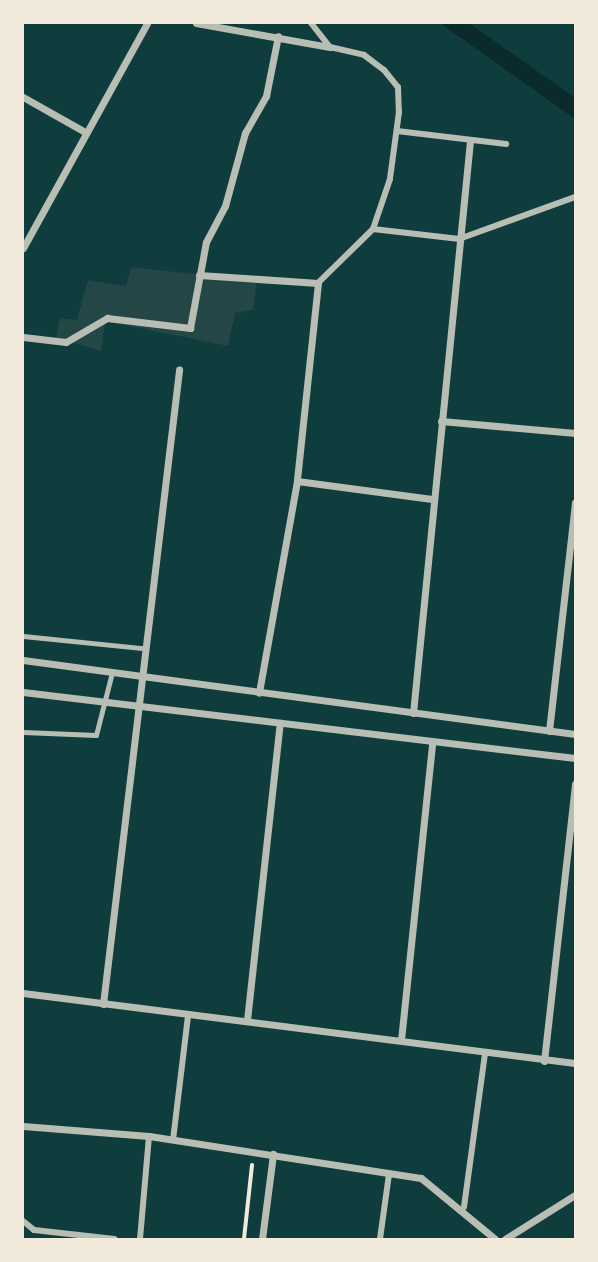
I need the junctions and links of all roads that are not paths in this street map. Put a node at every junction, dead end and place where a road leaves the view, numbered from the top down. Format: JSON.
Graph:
{"nodes":[{"id":1,"x":147,"y":23,"type":"edge"},
{"id":2,"x":196,"y":23,"type":"edge"},
{"id":3,"x":311,"y":23,"type":"edge"},
{"id":4,"x":278,"y":36,"type":"junction"},
{"id":5,"x":330,"y":47,"type":"junction"},
{"id":6,"x":23,"y":97,"type":"edge"},
{"id":7,"x":397,"y":131,"type":"junction"},
{"id":8,"x":87,"y":133,"type":"junction"},
{"id":9,"x":470,"y":141,"type":"junction"},
{"id":10,"x":506,"y":144,"type":"dead end"},
{"id":11,"x":575,"y":197,"type":"edge"},
{"id":12,"x":373,"y":229,"type":"junction"},
{"id":13,"x":459,"y":239,"type":"junction"},
{"id":14,"x":23,"y":248,"type":"edge"},
{"id":15,"x":199,"y":275,"type":"junction"},
{"id":16,"x":318,"y":283,"type":"junction"},
{"id":17,"x":23,"y":337,"type":"edge"},
{"id":18,"x":179,"y":370,"type":"dead end"},
{"id":19,"x":441,"y":421,"type":"junction"},
{"id":20,"x":575,"y":433,"type":"edge"},
{"id":21,"x":297,"y":481,"type":"junction"},
{"id":22,"x":432,"y":499,"type":"junction"},
{"id":23,"x":575,"y":502,"type":"edge"},
{"id":24,"x":23,"y":636,"type":"edge"},
{"id":25,"x":142,"y":648,"type":"junction"},
{"id":26,"x":23,"y":660,"type":"edge"},
{"id":27,"x":112,"y":673,"type":"junction"},
{"id":28,"x":138,"y":677,"type":"junction"},
{"id":29,"x":23,"y":692,"type":"edge"},
{"id":30,"x":259,"y":693,"type":"junction"},
{"id":31,"x":108,"y":702,"type":"junction"},
{"id":32,"x":136,"y":707,"type":"junction"},
{"id":33,"x":413,"y":713,"type":"junction"},
{"id":34,"x":280,"y":723,"type":"junction"},
{"id":35,"x":549,"y":731,"type":"junction"},
{"id":36,"x":23,"y":732,"type":"edge"},
{"id":37,"x":575,"y":734,"type":"edge"},
{"id":38,"x":432,"y":744,"type":"junction"},
{"id":39,"x":575,"y":758,"type":"edge"},
{"id":40,"x":575,"y":784,"type":"edge"},
{"id":41,"x":575,"y":789,"type":"edge"},
{"id":42,"x":23,"y":993,"type":"edge"},
{"id":43,"x":103,"y":1004,"type":"junction"},
{"id":44,"x":188,"y":1016,"type":"junction"},
{"id":45,"x":247,"y":1020,"type":"junction"},
{"id":46,"x":401,"y":1040,"type":"junction"},
{"id":47,"x":485,"y":1053,"type":"junction"},
{"id":48,"x":544,"y":1061,"type":"junction"},
{"id":49,"x":575,"y":1063,"type":"edge"},
{"id":50,"x":23,"y":1126,"type":"edge"},
{"id":51,"x":149,"y":1136,"type":"junction"},
{"id":52,"x":173,"y":1140,"type":"junction"},
{"id":53,"x":273,"y":1154,"type":"junction"},
{"id":54,"x":389,"y":1174,"type":"junction"},
{"id":55,"x":575,"y":1195,"type":"edge"},
{"id":56,"x":464,"y":1207,"type":"junction"},
{"id":57,"x":23,"y":1221,"type":"edge"},
{"id":58,"x":114,"y":1239,"type":"edge"},
{"id":59,"x":140,"y":1239,"type":"edge"},
{"id":60,"x":262,"y":1239,"type":"edge"},
{"id":61,"x":380,"y":1239,"type":"edge"},
{"id":62,"x":495,"y":1239,"type":"edge"},
{"id":63,"x":505,"y":1239,"type":"edge"}],
"edges":[{"from":1,"to":8,"type":"street"},
{"from":2,"to":4,"type":"street"},
{"from":3,"to":5,"type":"street"},
{"from":4,"to":5,"type":"street"},
{"from":4,"to":15,"type":"street"},
{"from":5,"to":7,"type":"street"},
{"from":6,"to":8,"type":"street"},
{"from":7,"to":9,"type":"street"},
{"from":7,"to":12,"type":"street"},
{"from":8,"to":14,"type":"street"},
{"from":9,"to":10,"type":"street"},
{"from":9,"to":13,"type":"street"},
{"from":11,"to":13,"type":"street"},
{"from":12,"to":13,"type":"street"},
{"from":12,"to":16,"type":"street"},
{"from":13,"to":19,"type":"street"},
{"from":15,"to":16,"type":"street"},
{"from":15,"to":17,"type":"street"},
{"from":16,"to":21,"type":"street"},
{"from":18,"to":25,"type":"street"},
{"from":19,"to":20,"type":"street"},
{"from":19,"to":22,"type":"street"},
{"from":21,"to":22,"type":"street"},
{"from":21,"to":30,"type":"street"},
{"from":22,"to":33,"type":"street"},
{"from":23,"to":35,"type":"street"},
{"from":24,"to":25,"type":"lane"},
{"from":25,"to":28,"type":"street"},
{"from":26,"to":27,"type":"street"},
{"from":27,"to":28,"type":"street"},
{"from":27,"to":31,"type":"lane"},
{"from":28,"to":30,"type":"street"},
{"from":28,"to":32,"type":"street"},
{"from":29,"to":31,"type":"street"},
{"from":30,"to":33,"type":"street"},
{"from":31,"to":32,"type":"street"},
{"from":31,"to":36,"type":"lane"},
{"from":32,"to":34,"type":"street"},
{"from":32,"to":43,"type":"street"},
{"from":33,"to":35,"type":"street"},
{"from":34,"to":38,"type":"street"},
{"from":34,"to":45,"type":"street"},
{"from":35,"to":37,"type":"street"},
{"from":38,"to":39,"type":"street"},
{"from":38,"to":46,"type":"street"},
{"from":40,"to":41,"type":"street"},
{"from":41,"to":48,"type":"street"},
{"from":42,"to":43,"type":"street"},
{"from":43,"to":44,"type":"street"},
{"from":44,"to":45,"type":"street"},
{"from":44,"to":52,"type":"street"},
{"from":45,"to":46,"type":"street"},
{"from":46,"to":47,"type":"street"},
{"from":47,"to":48,"type":"street"},
{"from":47,"to":56,"type":"street"},
{"from":48,"to":49,"type":"street"},
{"from":50,"to":51,"type":"street"},
{"from":51,"to":52,"type":"street"},
{"from":51,"to":59,"type":"street"},
{"from":52,"to":53,"type":"street"},
{"from":53,"to":54,"type":"street"},
{"from":53,"to":60,"type":"street"},
{"from":54,"to":56,"type":"street"},
{"from":54,"to":61,"type":"street"},
{"from":55,"to":63,"type":"street"},
{"from":56,"to":62,"type":"street"},
{"from":57,"to":58,"type":"street"}]}
